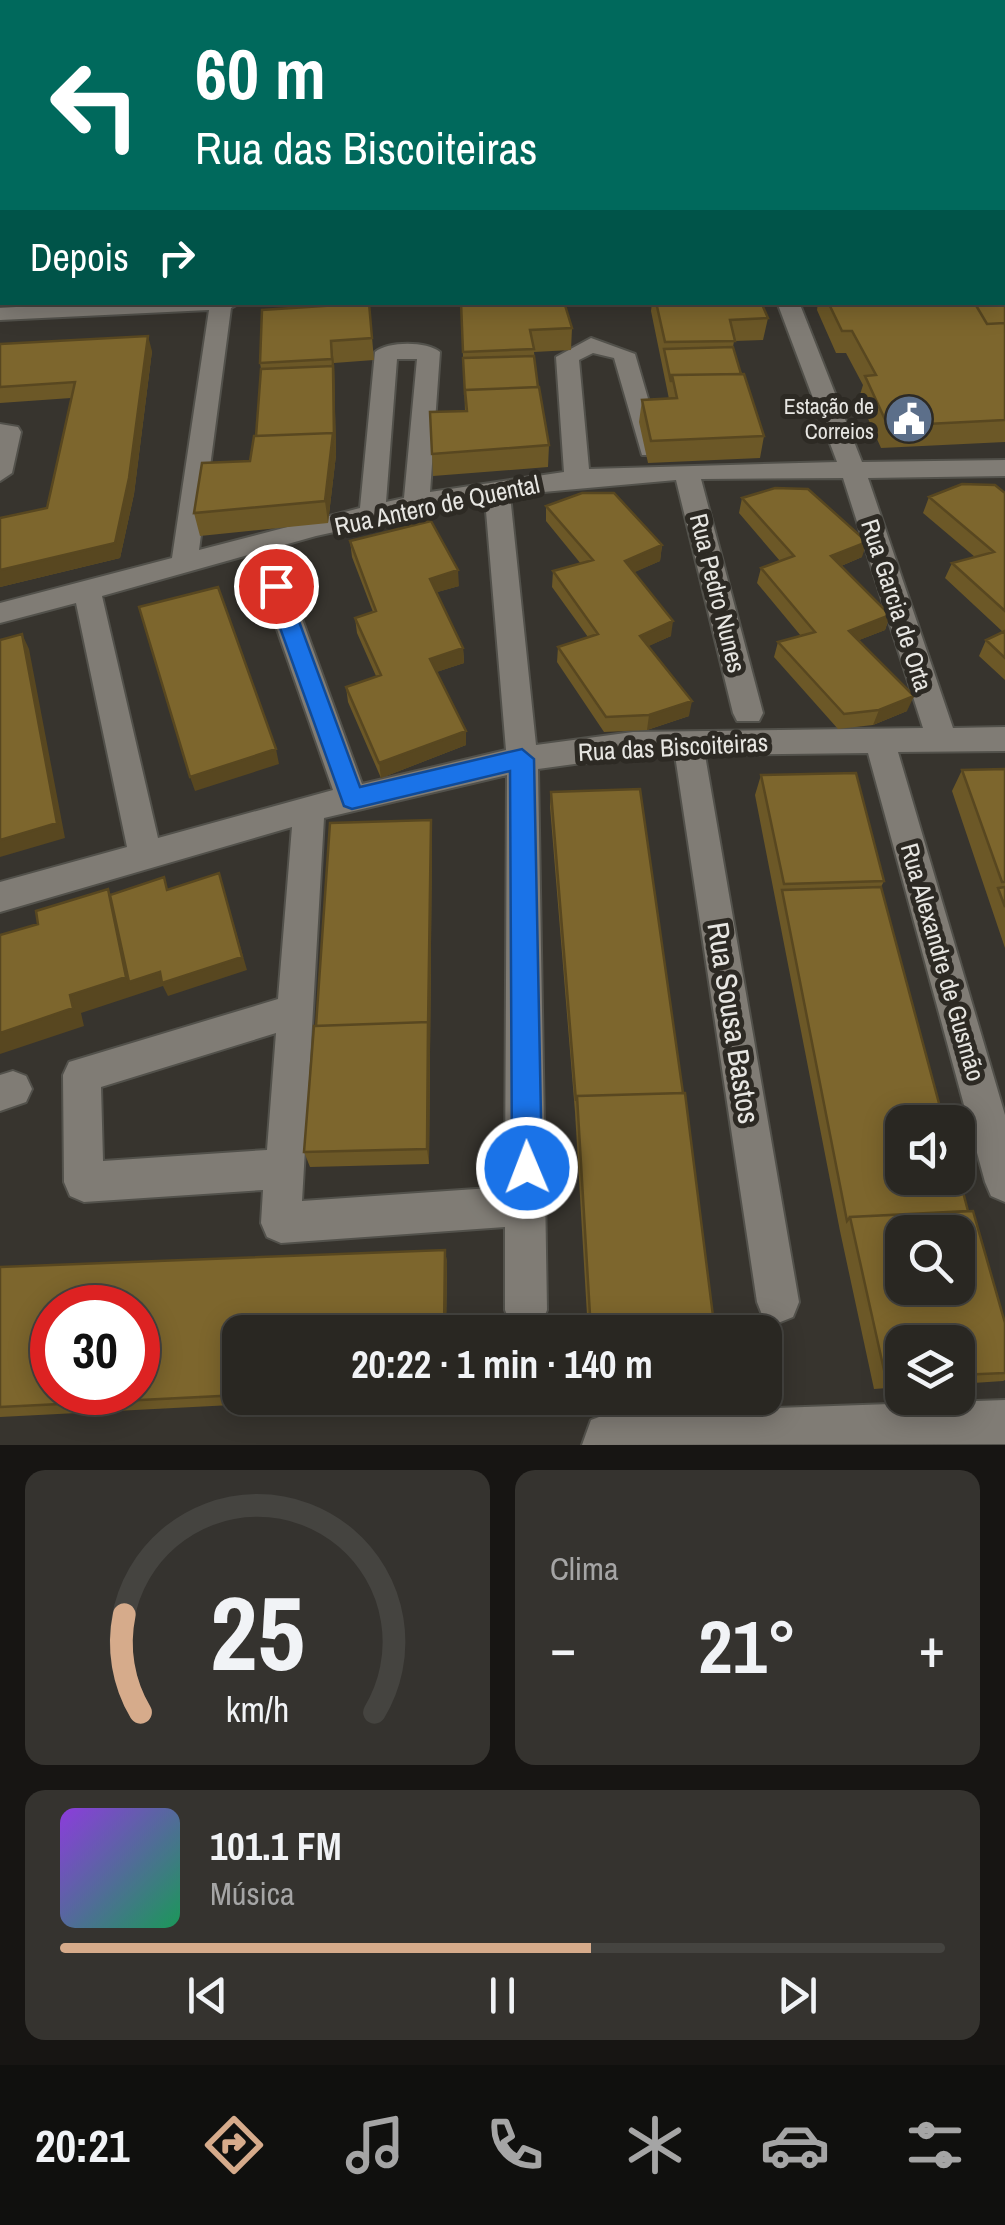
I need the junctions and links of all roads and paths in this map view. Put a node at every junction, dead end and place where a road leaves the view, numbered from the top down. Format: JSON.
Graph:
{"nodes":[{"id":1,"x":181,"y":305,"type":"edge"},
{"id":2,"x":221,"y":305,"type":"edge"},
{"id":3,"x":789,"y":305,"type":"edge"},
{"id":4,"x":0,"y":314,"type":"edge"},
{"id":5,"x":0,"y":431,"type":"edge"},
{"id":6,"x":1005,"y":468,"type":"edge"},
{"id":7,"x":0,"y":472,"type":"edge"},
{"id":8,"x":852,"y":472,"type":"junction"},
{"id":9,"x":657,"y":473,"type":"junction"},
{"id":10,"x":688,"y":474,"type":"junction"},
{"id":11,"x":578,"y":479,"type":"junction"},
{"id":12,"x":498,"y":488,"type":"junction"},
{"id":13,"x":416,"y":506,"type":"junction"},
{"id":14,"x":372,"y":516,"type":"junction"},
{"id":15,"x":184,"y":564,"type":"junction"},
{"id":16,"x":276,"y":586,"type":"dead end"},
{"id":17,"x":88,"y":592,"type":"junction"},
{"id":18,"x":0,"y":613,"type":"edge"},
{"id":19,"x":748,"y":713,"type":"dead end"},
{"id":20,"x":942,"y":739,"type":"junction"},
{"id":21,"x":1005,"y":739,"type":"edge"},
{"id":22,"x":880,"y":742,"type":"junction"},
{"id":23,"x":688,"y":744,"type":"junction"},
{"id":24,"x":522,"y":759,"type":"junction"},
{"id":25,"x":352,"y":799,"type":"junction"},
{"id":26,"x":309,"y":809,"type":"junction"},
{"id":27,"x":145,"y":854,"type":"junction"},
{"id":28,"x":0,"y":897,"type":"edge"},
{"id":29,"x":296,"y":1010,"type":"junction"},
{"id":30,"x":283,"y":1169,"type":"junction"},
{"id":31,"x":1005,"y":1182,"type":"edge"},
{"id":32,"x":528,"y":1205,"type":"junction"},
{"id":33,"x":778,"y":1302,"type":"dead end"},
{"id":34,"x":526,"y":1310,"type":"dead end"},
{"id":35,"x":1005,"y":1422,"type":"edge"},
{"id":36,"x":604,"y":1445,"type":"edge"}],
"edges":[{"from":1,"to":4,"type":"street"},
{"from":2,"to":15,"type":"street"},
{"from":3,"to":8,"type":"street","name":"Rua Garcia de Orta"},
{"from":5,"to":7,"type":"street"},
{"from":6,"to":8,"type":"street","name":"Rua Antero de Quental"},
{"from":8,"to":10,"type":"street","name":"Rua Antero de Quental"},
{"from":8,"to":20,"type":"street","name":"Rua Garcia de Orta"},
{"from":9,"to":10,"type":"street","name":"Rua Antero de Quental"},
{"from":9,"to":11,"type":"street","name":"Rua Antero de Quental"},
{"from":9,"to":11,"type":"street"},
{"from":10,"to":19,"type":"street","name":"Rua Pedro Nunes"},
{"from":11,"to":12,"type":"street","name":"Rua Antero de Quental"},
{"from":12,"to":13,"type":"street","name":"Rua Antero de Quental"},
{"from":12,"to":24,"type":"street"},
{"from":13,"to":14,"type":"street","name":"Rua Antero de Quental"},
{"from":13,"to":14,"type":"street"},
{"from":14,"to":15,"type":"street","name":"Rua Antero de Quental"},
{"from":15,"to":17,"type":"street","name":"Rua Antero de Quental"},
{"from":16,"to":25,"type":"street"},
{"from":17,"to":18,"type":"street","name":"Rua Antero de Quental"},
{"from":17,"to":27,"type":"street"},
{"from":20,"to":21,"type":"street","name":"Rua das Biscoiteiras"},
{"from":20,"to":22,"type":"street","name":"Rua das Biscoiteiras"},
{"from":22,"to":23,"type":"street","name":"Rua das Biscoiteiras"},
{"from":22,"to":31,"type":"street","name":"Rua Alexandre de Gusmão"},
{"from":23,"to":24,"type":"street","name":"Rua das Biscoiteiras"},
{"from":23,"to":33,"type":"street","name":"Rua Sousa Bastos"},
{"from":24,"to":25,"type":"street","name":"Rua das Biscoiteiras"},
{"from":24,"to":32,"type":"street"},
{"from":25,"to":26,"type":"street","name":"Rua das Biscoiteiras"},
{"from":26,"to":27,"type":"street","name":"Rua das Biscoiteiras"},
{"from":26,"to":29,"type":"street"},
{"from":27,"to":28,"type":"street","name":"Rua das Biscoiteiras"},
{"from":29,"to":30,"type":"street"},
{"from":29,"to":30,"type":"street"},
{"from":30,"to":32,"type":"street"},
{"from":32,"to":34,"type":"street"},
{"from":35,"to":36,"type":"street"}]}
